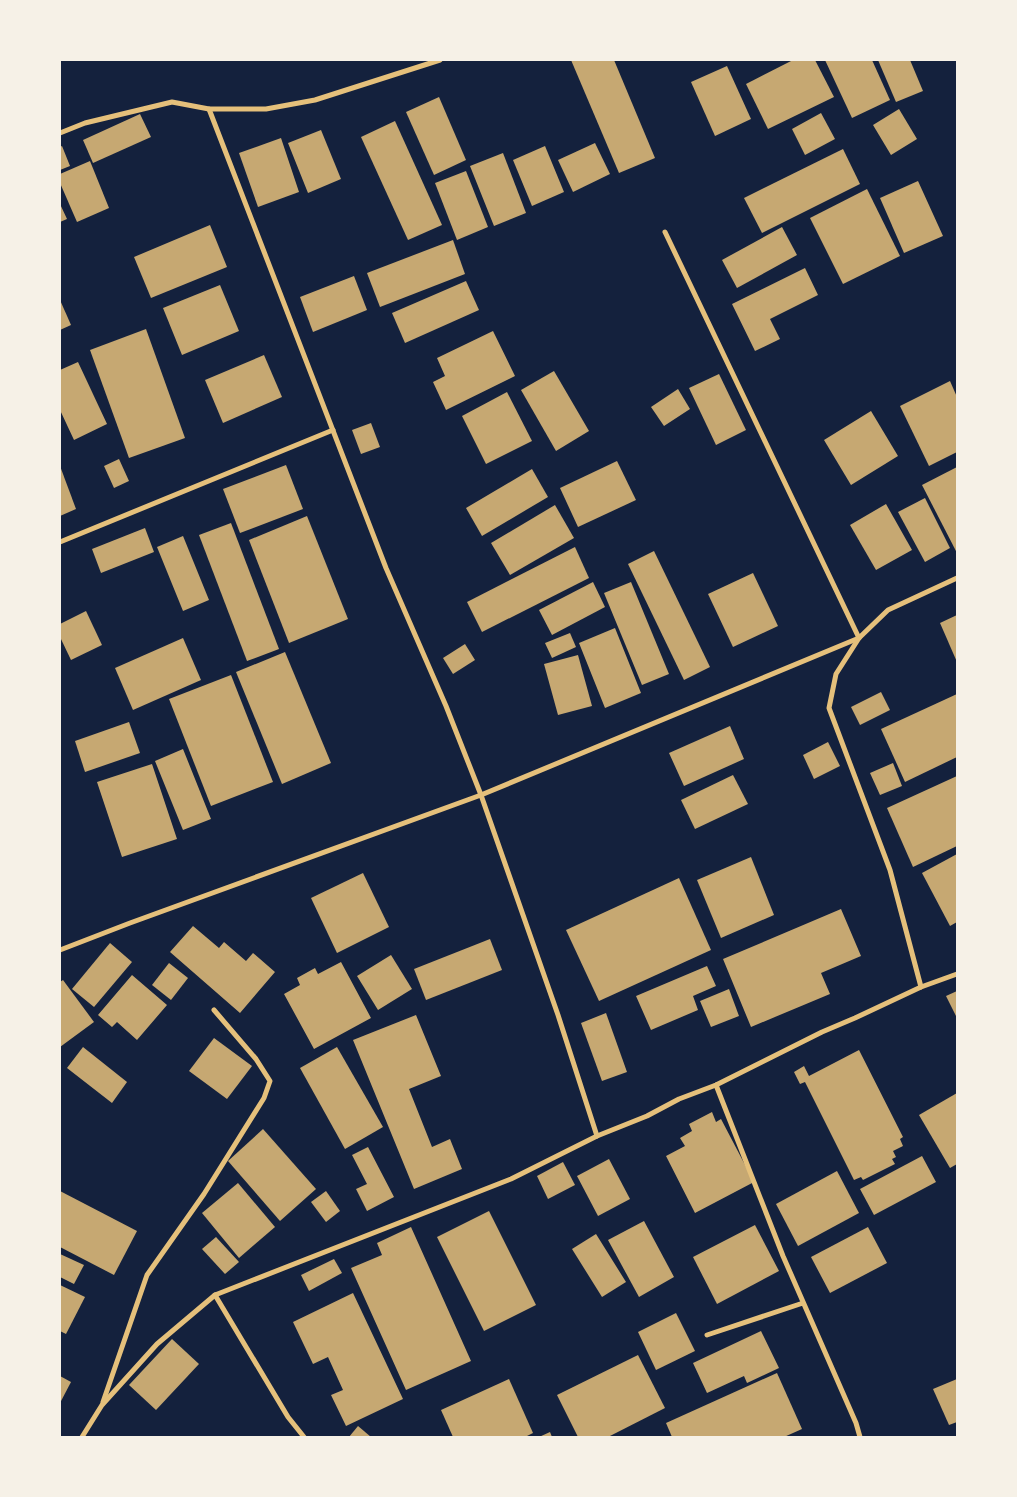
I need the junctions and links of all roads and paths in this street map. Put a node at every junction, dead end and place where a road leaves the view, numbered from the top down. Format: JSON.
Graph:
{"nodes":[{"id":1,"x":440,"y":60,"type":"edge"},
{"id":2,"x":209,"y":109,"type":"junction"},
{"id":3,"x":60,"y":133,"type":"edge"},
{"id":4,"x":666,"y":232,"type":"dead end"},
{"id":5,"x":333,"y":430,"type":"junction"},
{"id":6,"x":60,"y":542,"type":"edge"},
{"id":7,"x":957,"y":578,"type":"edge"},
{"id":8,"x":859,"y":638,"type":"junction"},
{"id":9,"x":482,"y":795,"type":"junction"},
{"id":10,"x":60,"y":950,"type":"edge"},
{"id":11,"x":957,"y":974,"type":"edge"},
{"id":12,"x":921,"y":987,"type":"junction"},
{"id":13,"x":214,"y":1010,"type":"dead end"},
{"id":14,"x":716,"y":1085,"type":"junction"},
{"id":15,"x":597,"y":1136,"type":"junction"},
{"id":16,"x":215,"y":1295,"type":"junction"},
{"id":17,"x":803,"y":1303,"type":"junction"},
{"id":18,"x":707,"y":1335,"type":"dead end"},
{"id":19,"x":102,"y":1405,"type":"junction"},
{"id":20,"x":82,"y":1437,"type":"edge"},
{"id":21,"x":304,"y":1437,"type":"edge"},
{"id":22,"x":860,"y":1437,"type":"edge"}],
"edges":[{"from":1,"to":2,"type":"street"},
{"from":2,"to":3,"type":"street"},
{"from":2,"to":5,"type":"street"},
{"from":4,"to":8,"type":"street"},
{"from":5,"to":6,"type":"street"},
{"from":5,"to":9,"type":"street"},
{"from":7,"to":8,"type":"street"},
{"from":8,"to":9,"type":"street"},
{"from":8,"to":12,"type":"street"},
{"from":9,"to":10,"type":"street"},
{"from":9,"to":15,"type":"street"},
{"from":11,"to":12,"type":"street"},
{"from":12,"to":14,"type":"street"},
{"from":13,"to":19,"type":"street"},
{"from":14,"to":15,"type":"street"},
{"from":14,"to":17,"type":"street"},
{"from":15,"to":16,"type":"street"},
{"from":16,"to":19,"type":"street"},
{"from":16,"to":21,"type":"street"},
{"from":17,"to":18,"type":"street"},
{"from":17,"to":22,"type":"street"},
{"from":19,"to":20,"type":"street"}]}
